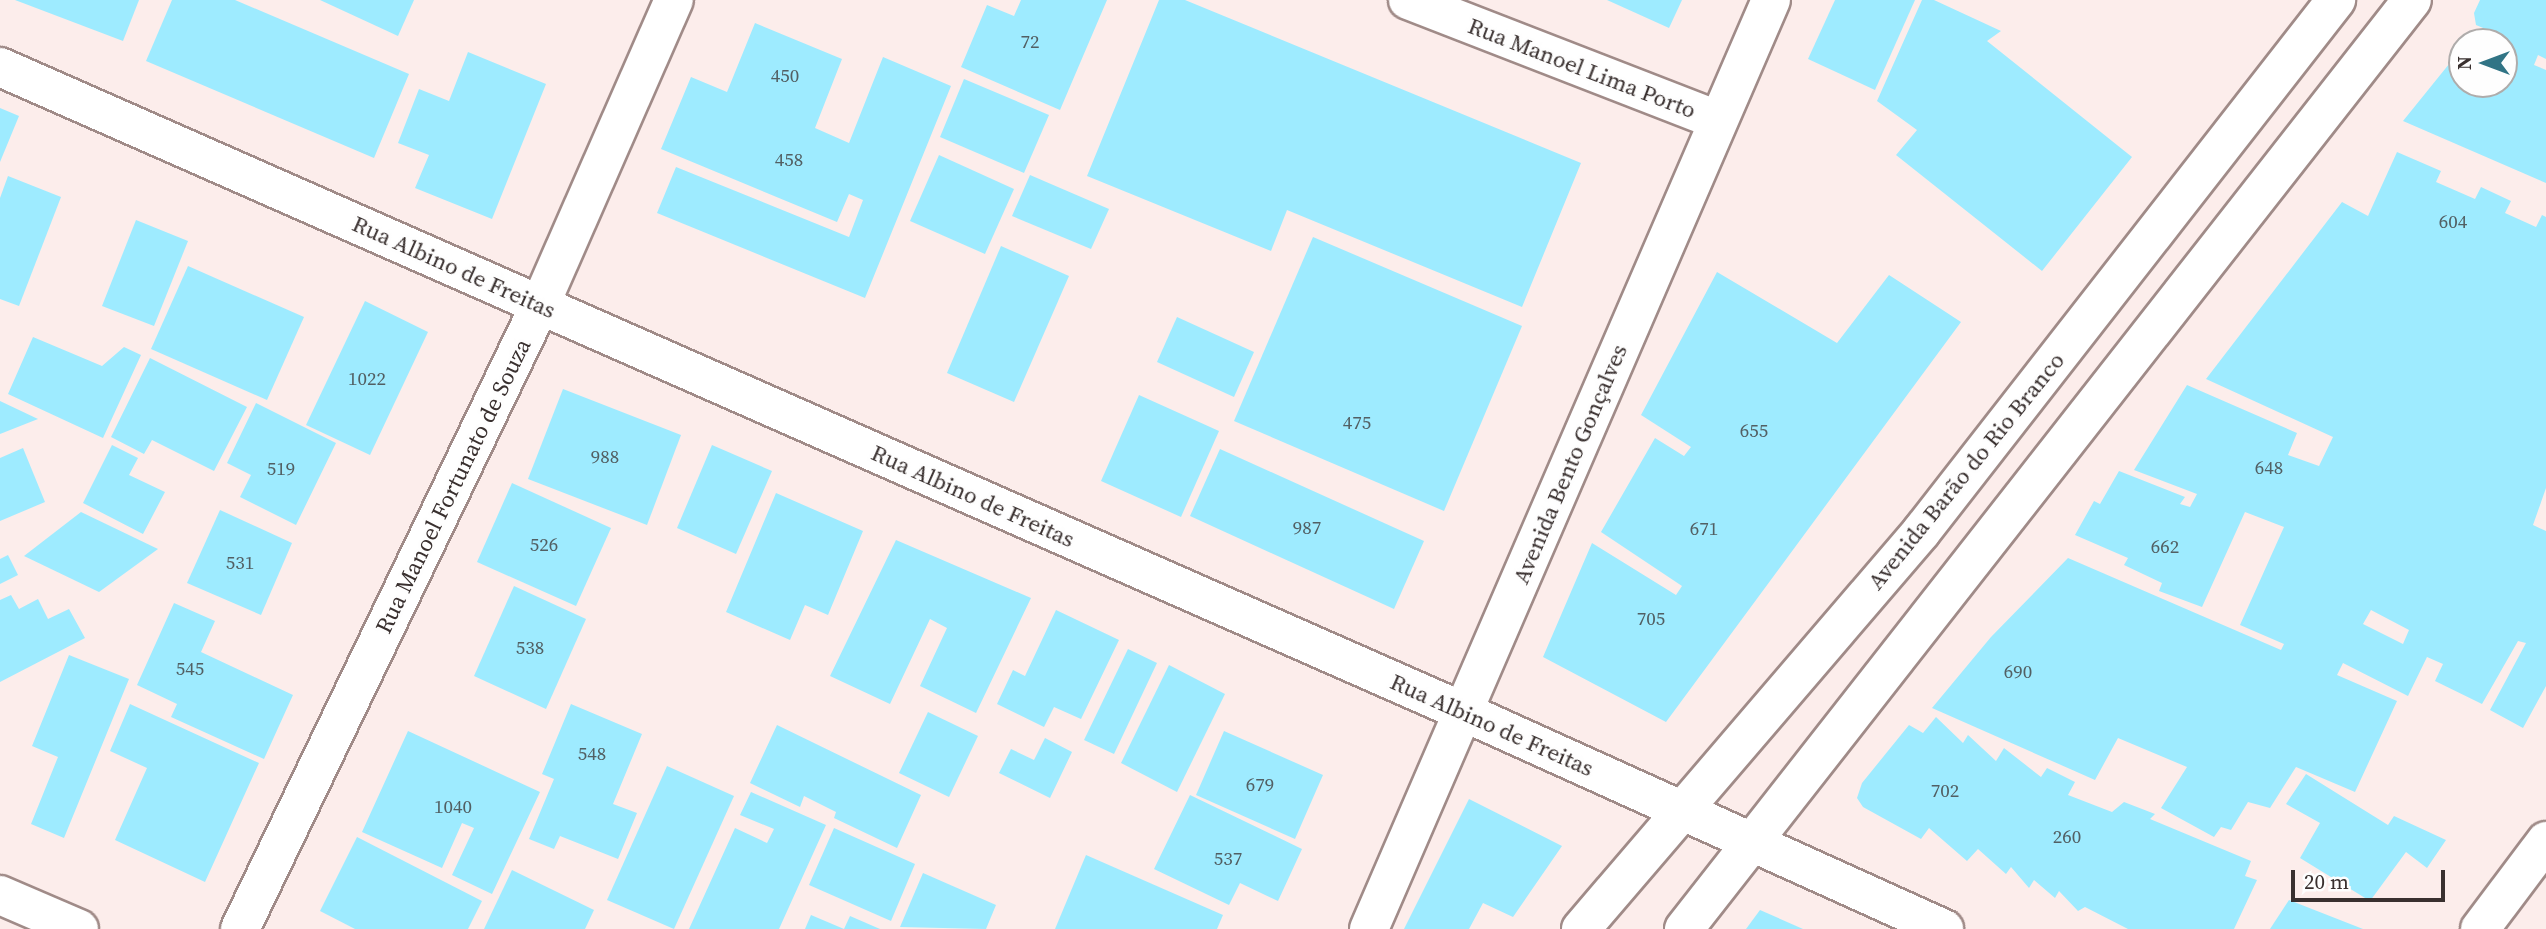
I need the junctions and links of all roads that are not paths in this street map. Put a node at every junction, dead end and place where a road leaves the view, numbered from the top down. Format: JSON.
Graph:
{"nodes":[{"id":1,"x":674,"y":0,"type":"edge"},
{"id":2,"x":1408,"y":0,"type":"edge"},
{"id":3,"x":1771,"y":0,"type":"edge"},
{"id":4,"x":2336,"y":0,"type":"edge"},
{"id":5,"x":2412,"y":0,"type":"edge"},
{"id":6,"x":0,"y":67,"type":"edge"},
{"id":7,"x":1718,"y":120,"type":"junction"},
{"id":8,"x":540,"y":305,"type":"junction"},
{"id":9,"x":1464,"y":712,"type":"junction"},
{"id":10,"x":1682,"y":810,"type":"junction"},
{"id":11,"x":2546,"y":841,"type":"edge"},
{"id":12,"x":1753,"y":843,"type":"junction"},
{"id":13,"x":0,"y":895,"type":"edge"},
{"id":14,"x":79,"y":929,"type":"edge"},
{"id":15,"x":240,"y":929,"type":"edge"},
{"id":16,"x":1369,"y":929,"type":"edge"},
{"id":17,"x":1581,"y":929,"type":"edge"},
{"id":18,"x":1685,"y":929,"type":"edge"},
{"id":19,"x":1944,"y":929,"type":"edge"},
{"id":20,"x":2480,"y":929,"type":"edge"}],
"edges":[{"from":1,"to":8,"type":"street","name":"Rua Manoel Fortunato de Souza"},
{"from":2,"to":7,"type":"street","name":"Rua Manoel Lima Porto"},
{"from":3,"to":7,"type":"street","name":"Avenida Bento Gonçalves"},
{"from":4,"to":10,"type":"street","name":"Avenida Barão do Rio Branco"},
{"from":5,"to":12,"type":"street"},
{"from":6,"to":8,"type":"street","name":"Rua Albino de Freitas"},
{"from":7,"to":9,"type":"street","name":"Avenida Bento Gonçalves"},
{"from":8,"to":9,"type":"street","name":"Rua Albino de Freitas"},
{"from":8,"to":15,"type":"street","name":"Rua Manoel Fortunato de Souza"},
{"from":9,"to":10,"type":"street","name":"Rua Albino de Freitas"},
{"from":9,"to":16,"type":"street","name":"Avenida Bento Gonçalves"},
{"from":10,"to":12,"type":"street","name":"Rua Albino de Freitas"},
{"from":10,"to":17,"type":"street","name":"Avenida Barão do Rio Branco"},
{"from":11,"to":20,"type":"street"},
{"from":12,"to":18,"type":"street"},
{"from":12,"to":19,"type":"street","name":"Rua Albino de Freitas"},
{"from":13,"to":14,"type":"street"}]}
